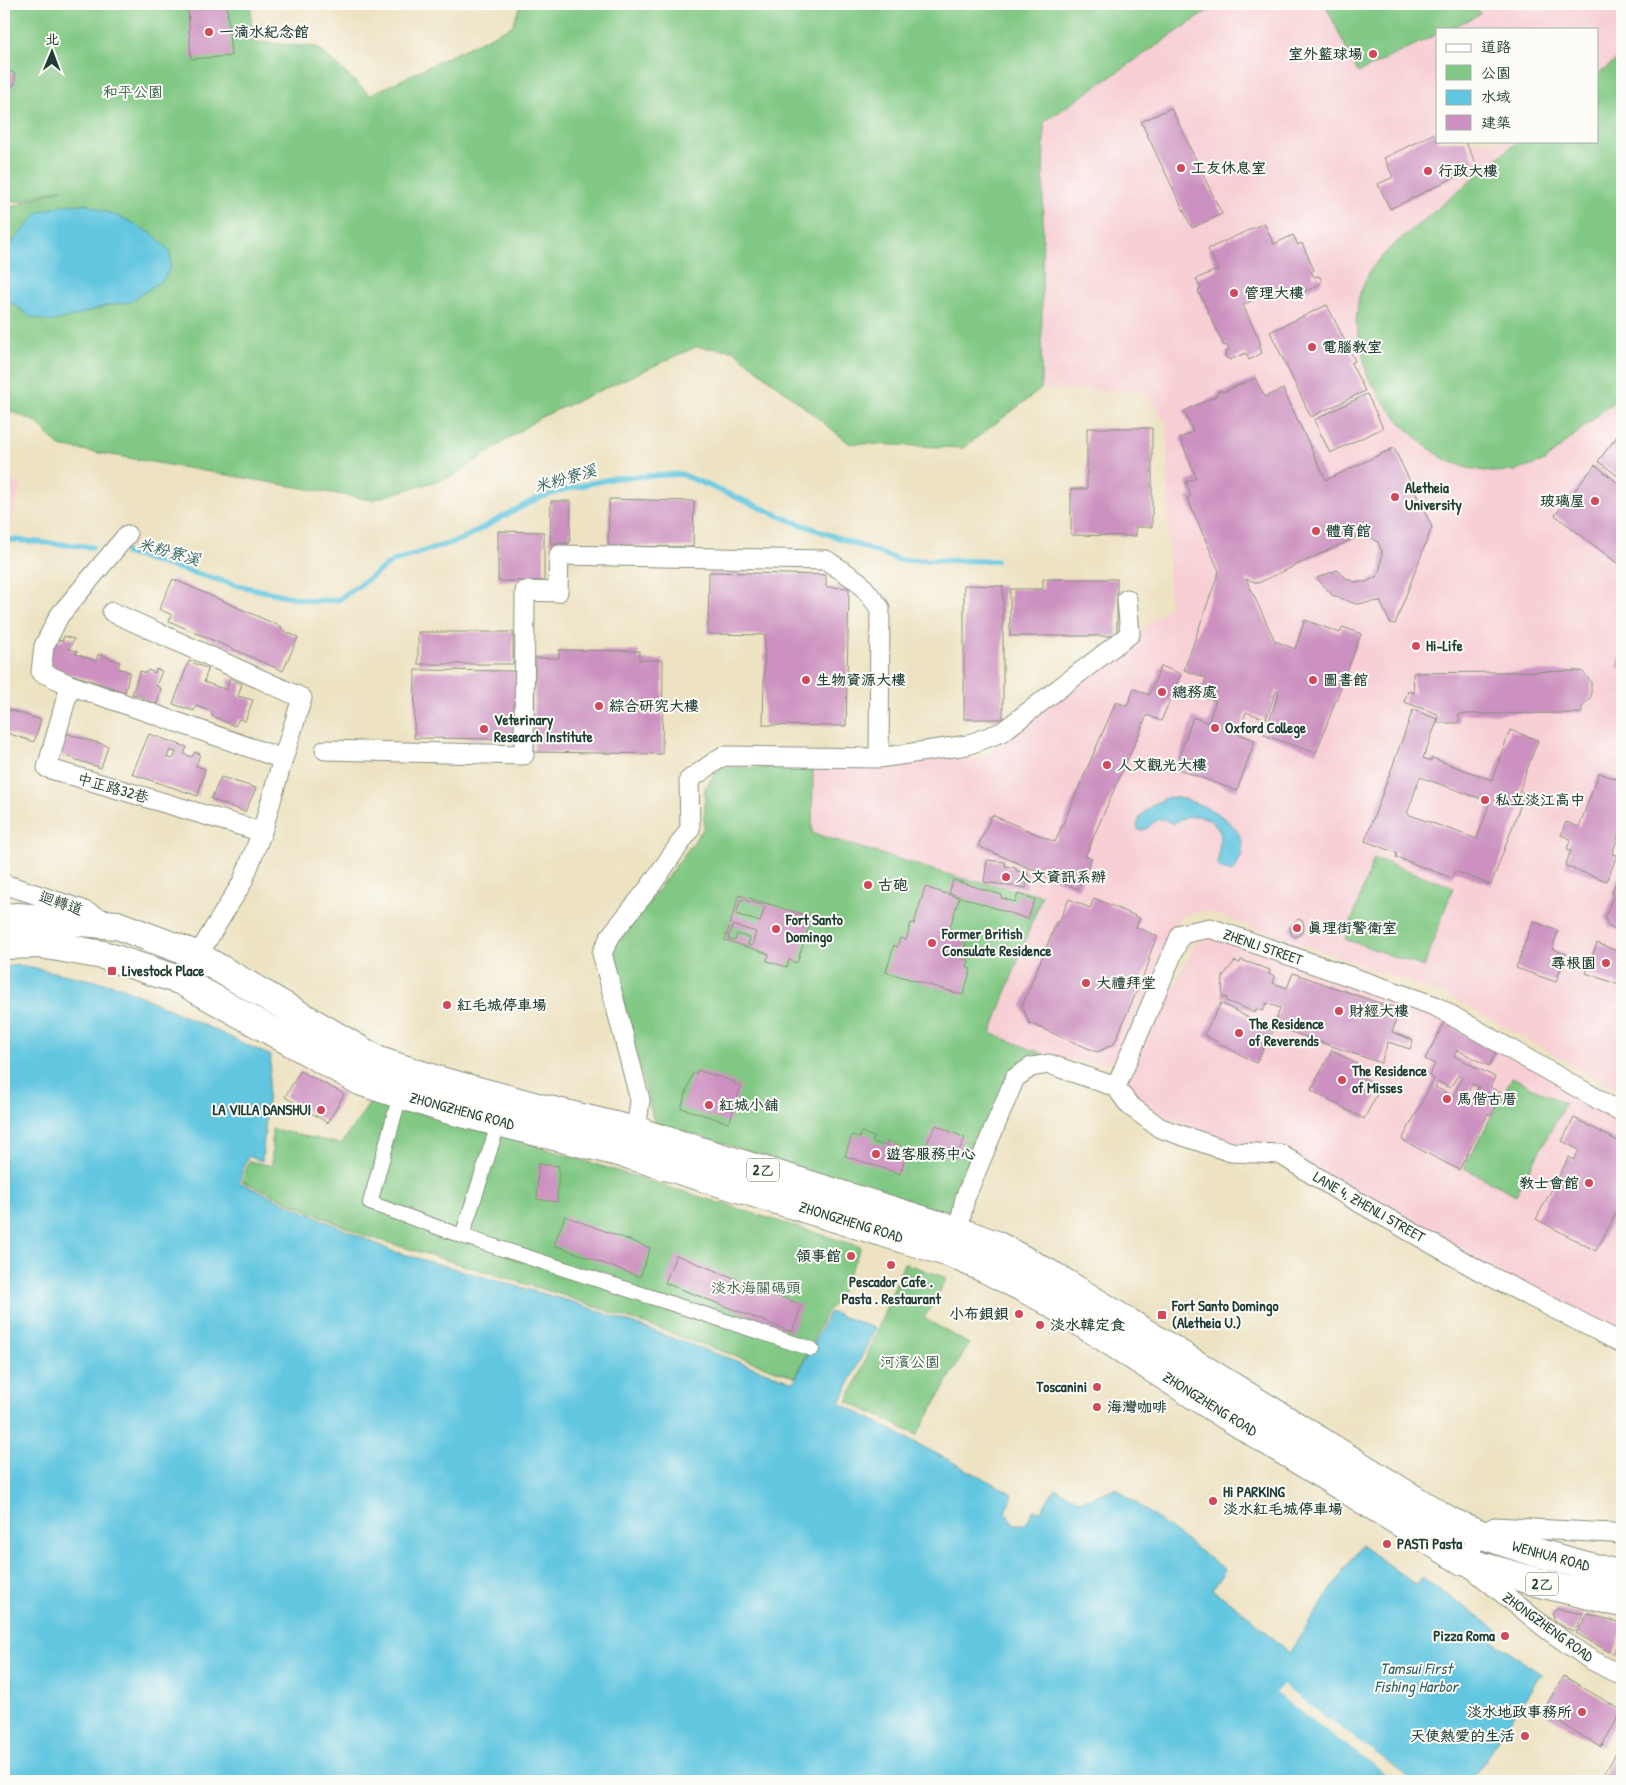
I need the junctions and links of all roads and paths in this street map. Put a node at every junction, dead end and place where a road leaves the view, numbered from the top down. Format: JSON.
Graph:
{"nodes":[{"id":1,"x":127,"y":535,"type":"dead end"},
{"id":2,"x":1127,"y":599,"type":"dead end"},
{"id":3,"x":112,"y":612,"type":"dead end"},
{"id":4,"x":70,"y":685,"type":"junction"},
{"id":5,"x":325,"y":750,"type":"dead end"},
{"id":6,"x":879,"y":758,"type":"junction"},
{"id":7,"x":283,"y":759,"type":"junction"},
{"id":8,"x":262,"y":832,"type":"junction"},
{"id":9,"x":4,"y":884,"type":"edge"},
{"id":10,"x":4,"y":918,"type":"edge"},
{"id":11,"x":117,"y":925,"type":"junction"},
{"id":12,"x":4,"y":946,"type":"edge"},
{"id":13,"x":196,"y":955,"type":"junction"},
{"id":14,"x":182,"y":981,"type":"junction"},
{"id":15,"x":1116,"y":1087,"type":"junction"},
{"id":16,"x":397,"y":1106,"type":"dead end"},
{"id":17,"x":1622,"y":1114,"type":"edge"},
{"id":18,"x":499,"y":1122,"type":"junction"},
{"id":19,"x":636,"y":1131,"type":"junction"},
{"id":20,"x":462,"y":1236,"type":"junction"},
{"id":21,"x":954,"y":1242,"type":"junction"},
{"id":22,"x":1622,"y":1343,"type":"edge"},
{"id":23,"x":812,"y":1349,"type":"dead end"},
{"id":24,"x":1480,"y":1535,"type":"junction"},
{"id":25,"x":1622,"y":1535,"type":"edge"},
{"id":26,"x":1464,"y":1561,"type":"junction"},
{"id":27,"x":1622,"y":1575,"type":"edge"},
{"id":28,"x":1622,"y":1603,"type":"edge"},
{"id":29,"x":1622,"y":1676,"type":"edge"}],
"edges":[{"from":1,"to":4,"type":"street"},
{"from":2,"to":6,"type":"street"},
{"from":3,"to":7,"type":"street"},
{"from":4,"to":7,"type":"street"},
{"from":4,"to":8,"type":"street","name":"中正路32巷"},
{"from":5,"to":6,"type":"street"},
{"from":6,"to":19,"type":"street"},
{"from":7,"to":8,"type":"street"},
{"from":8,"to":13,"type":"street"},
{"from":9,"to":11,"type":"street","name":"迴轉道"},
{"from":10,"to":11,"type":"main road","name":"ZHONGZHENG ROAD","number":"2乙"},
{"from":11,"to":13,"type":"main road","name":"ZHONGZHENG ROAD","number":"2乙"},
{"from":12,"to":14,"type":"main road","name":"ZHONGZHENG ROAD","number":"2乙"},
{"from":13,"to":14,"type":"street"},
{"from":13,"to":19,"type":"main road","name":"ZHONGZHENG ROAD","number":"2乙"},
{"from":14,"to":18,"type":"main road","name":"ZHONGZHENG ROAD","number":"2乙"},
{"from":15,"to":17,"type":"street","name":"ZHENLI STREET"},
{"from":15,"to":21,"type":"street"},
{"from":15,"to":22,"type":"street","name":"LANE 4, ZHENLI STREET"},
{"from":16,"to":20,"type":"street"},
{"from":18,"to":20,"type":"street"},
{"from":18,"to":21,"type":"main road","name":"ZHONGZHENG ROAD","number":"2乙"},
{"from":19,"to":21,"type":"main road","name":"ZHONGZHENG ROAD","number":"2乙"},
{"from":20,"to":23,"type":"street"},
{"from":21,"to":24,"type":"main road","name":"ZHONGZHENG ROAD","number":"2乙"},
{"from":21,"to":26,"type":"main road","name":"ZHONGZHENG ROAD","number":"2乙"},
{"from":24,"to":25,"type":"street"},
{"from":24,"to":26,"type":"street"},
{"from":24,"to":27,"type":"main road","name":"WENHUA ROAD","number":"2乙"},
{"from":26,"to":28,"type":"main road","name":"WENHUA ROAD","number":"2乙"},
{"from":26,"to":29,"type":"street","name":"ZHONGZHENG ROAD"}]}
